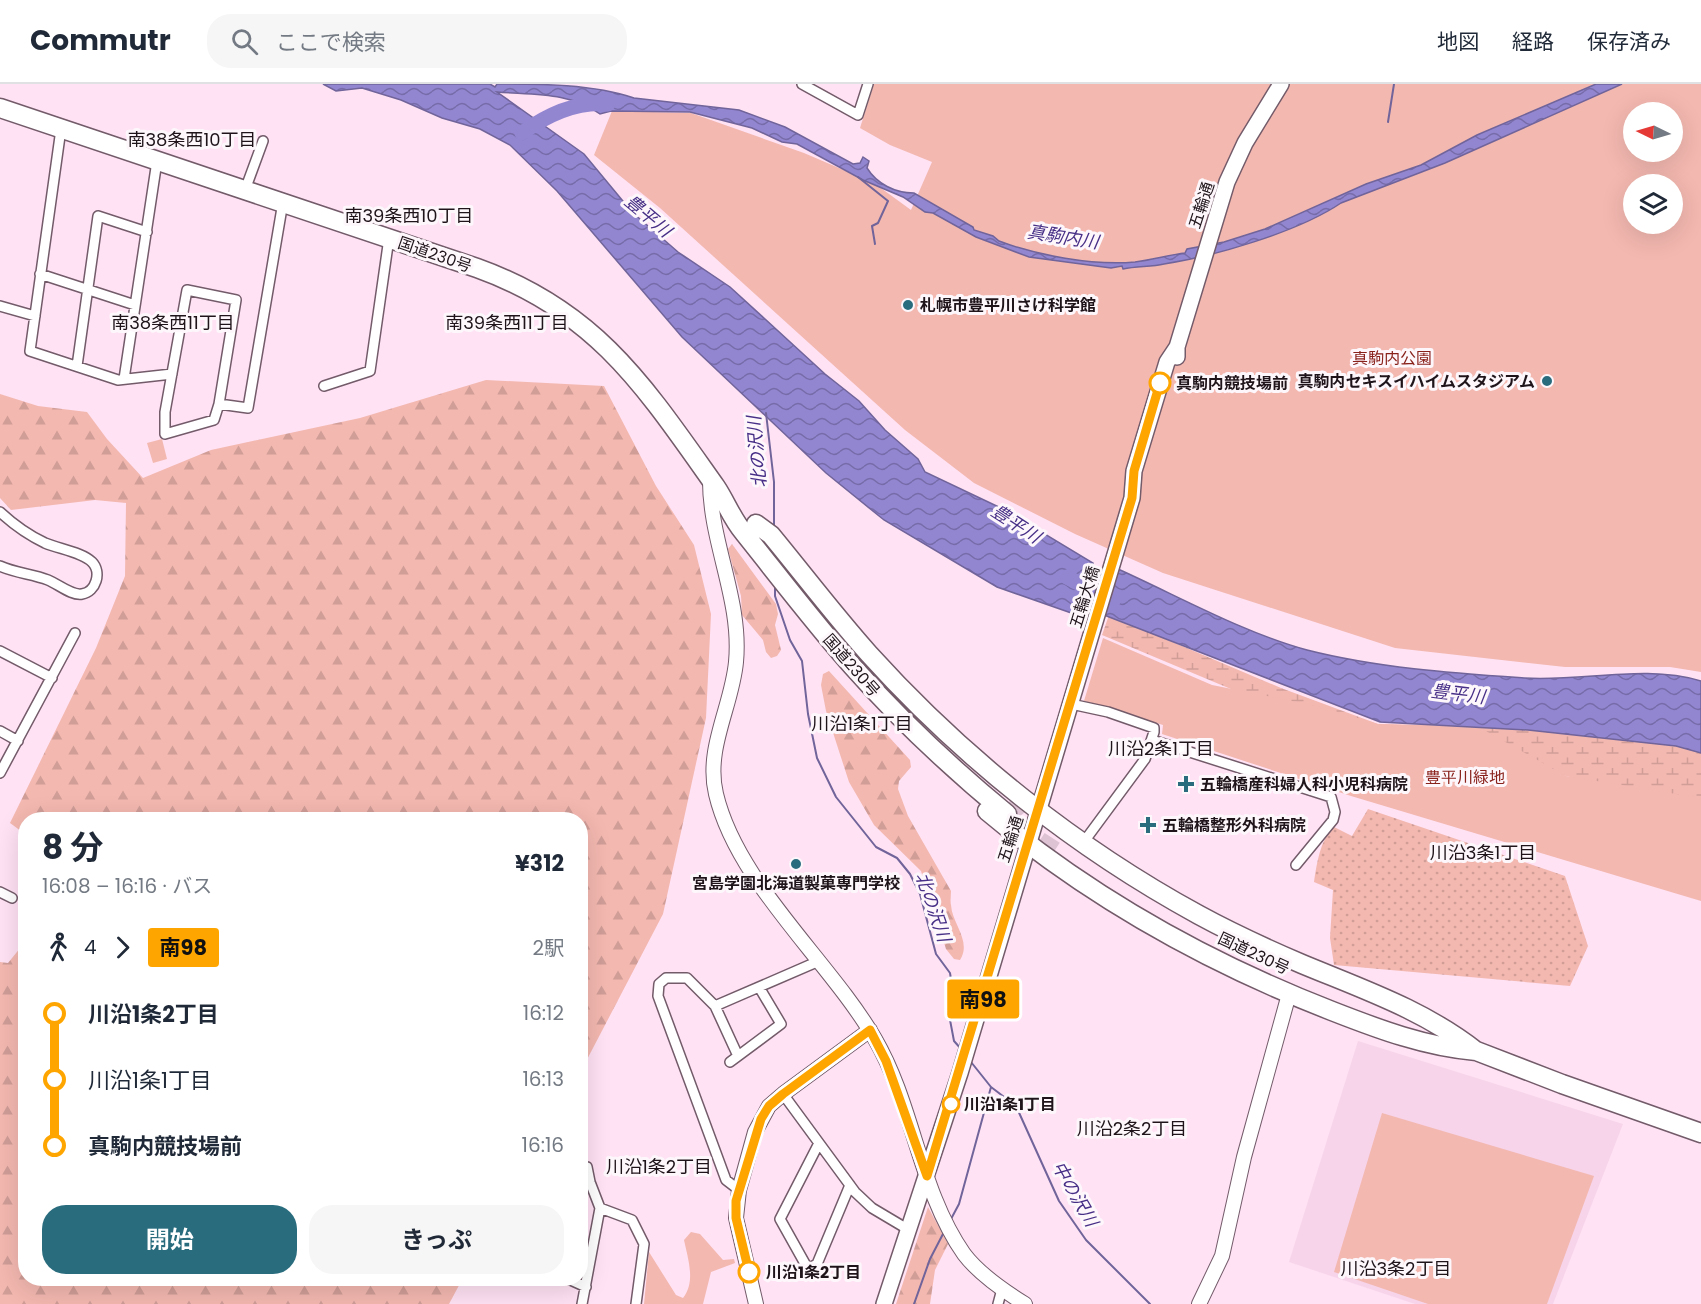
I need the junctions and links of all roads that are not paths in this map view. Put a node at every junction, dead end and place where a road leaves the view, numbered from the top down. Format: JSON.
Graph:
{"nodes":[{"id":1,"x":868,"y":84,"type":"edge"},
{"id":2,"x":1281,"y":84,"type":"edge"},
{"id":3,"x":808,"y":86,"type":"edge"},
{"id":4,"x":0,"y":108,"type":"edge"},
{"id":5,"x":61,"y":129,"type":"junction"},
{"id":6,"x":263,"y":141,"type":"dead end"},
{"id":7,"x":157,"y":161,"type":"junction"},
{"id":8,"x":245,"y":190,"type":"junction"},
{"id":9,"x":283,"y":202,"type":"junction"},
{"id":10,"x":147,"y":232,"type":"junction"},
{"id":11,"x":389,"y":238,"type":"junction"},
{"id":12,"x":40,"y":274,"type":"junction"},
{"id":13,"x":86,"y":290,"type":"junction"},
{"id":14,"x":135,"y":305,"type":"junction"},
{"id":15,"x":0,"y":306,"type":"edge"},
{"id":16,"x":35,"y":316,"type":"junction"},
{"id":17,"x":77,"y":366,"type":"junction"},
{"id":18,"x":172,"y":374,"type":"junction"},
{"id":19,"x":124,"y":379,"type":"junction"},
{"id":20,"x":324,"y":386,"type":"dead end"},
{"id":21,"x":219,"y":404,"type":"junction"},
{"id":22,"x":710,"y":478,"type":"junction"},
{"id":23,"x":0,"y":512,"type":"edge"},
{"id":24,"x":1127,"y":515,"type":"joint"},
{"id":25,"x":756,"y":530,"type":"junction"},
{"id":26,"x":763,"y":560,"type":"junction"},
{"id":27,"x":1,"y":569,"type":"edge"},
{"id":28,"x":827,"y":610,"type":"junction"},
{"id":29,"x":75,"y":633,"type":"dead end"},
{"id":30,"x":0,"y":651,"type":"edge"},
{"id":31,"x":52,"y":678,"type":"junction"},
{"id":32,"x":1073,"y":696,"type":"junction"},
{"id":33,"x":0,"y":731,"type":"edge"},
{"id":34,"x":1152,"y":740,"type":"junction"},
{"id":35,"x":18,"y":741,"type":"junction"},
{"id":36,"x":0,"y":773,"type":"edge"},
{"id":37,"x":1039,"y":810,"type":"junction"},
{"id":38,"x":1028,"y":843,"type":"junction"},
{"id":39,"x":1083,"y":843,"type":"junction"},
{"id":40,"x":1058,"y":845,"type":"tunnel mouth"},
{"id":41,"x":1296,"y":865,"type":"dead end"},
{"id":42,"x":0,"y":892,"type":"edge"},
{"id":43,"x":12,"y":898,"type":"dead end"},
{"id":44,"x":819,"y":961,"type":"junction"},
{"id":45,"x":759,"y":987,"type":"junction"},
{"id":46,"x":1289,"y":994,"type":"junction"},
{"id":47,"x":715,"y":1006,"type":"junction"},
{"id":48,"x":870,"y":1030,"type":"junction"},
{"id":49,"x":1468,"y":1048,"type":"junction"},
{"id":50,"x":738,"y":1056,"type":"junction"},
{"id":51,"x":730,"y":1062,"type":"dead end"},
{"id":52,"x":783,"y":1094,"type":"junction"},
{"id":53,"x":1701,"y":1133,"type":"edge"},
{"id":54,"x":818,"y":1144,"type":"junction"},
{"id":55,"x":588,"y":1172,"type":"edge"},
{"id":56,"x":927,"y":1176,"type":"junction"},
{"id":57,"x":850,"y":1185,"type":"junction"},
{"id":58,"x":739,"y":1190,"type":"junction"},
{"id":59,"x":600,"y":1208,"type":"junction"},
{"id":60,"x":909,"y":1230,"type":"junction"},
{"id":61,"x":588,"y":1276,"type":"edge"},
{"id":62,"x":586,"y":1287,"type":"edge"},
{"id":63,"x":1002,"y":1289,"type":"junction"},
{"id":64,"x":582,"y":1304,"type":"edge"},
{"id":65,"x":636,"y":1304,"type":"edge"},
{"id":66,"x":756,"y":1304,"type":"edge"},
{"id":67,"x":884,"y":1304,"type":"edge"},
{"id":68,"x":998,"y":1304,"type":"edge"},
{"id":69,"x":1025,"y":1304,"type":"edge"},
{"id":70,"x":1199,"y":1304,"type":"edge"}],
"edges":[{"from":1,"to":3,"type":"street"},
{"from":2,"to":24,"type":"main road","name":"五輪通"},
{"from":4,"to":5,"type":"highway","name":"国道230号"},
{"from":5,"to":7,"type":"highway","name":"国道230号"},
{"from":5,"to":12,"type":"street"},
{"from":6,"to":8,"type":"street"},
{"from":7,"to":8,"type":"highway","name":"国道230号"},
{"from":7,"to":10,"type":"street"},
{"from":8,"to":9,"type":"highway","name":"国道230号"},
{"from":9,"to":11,"type":"highway","name":"国道230号"},
{"from":9,"to":21,"type":"street"},
{"from":10,"to":13,"type":"street"},
{"from":10,"to":14,"type":"street"},
{"from":11,"to":20,"type":"street"},
{"from":11,"to":22,"type":"highway","name":"国道230号"},
{"from":12,"to":13,"type":"street"},
{"from":12,"to":16,"type":"street"},
{"from":13,"to":14,"type":"street"},
{"from":13,"to":17,"type":"street"},
{"from":14,"to":19,"type":"street"},
{"from":15,"to":16,"type":"street"},
{"from":16,"to":17,"type":"street"},
{"from":17,"to":19,"type":"street"},
{"from":18,"to":19,"type":"street"},
{"from":18,"to":21,"type":"street"},
{"from":18,"to":21,"type":"street"},
{"from":22,"to":25,"type":"highway","name":"国道230号"},
{"from":22,"to":44,"type":"street"},
{"from":23,"to":27,"type":"street"},
{"from":24,"to":32,"type":"main road","name":"五輪大橋"},
{"from":25,"to":26,"type":"highway","name":"国道230号"},
{"from":25,"to":28,"type":"highway","name":"国道230号"},
{"from":26,"to":28,"type":"highway","name":"国道230号"},
{"from":26,"to":38,"type":"highway"},
{"from":28,"to":37,"type":"highway"},
{"from":29,"to":31,"type":"street"},
{"from":30,"to":31,"type":"street"},
{"from":31,"to":35,"type":"street"},
{"from":32,"to":34,"type":"street"},
{"from":32,"to":37,"type":"main road","name":"五輪通"},
{"from":33,"to":35,"type":"street"},
{"from":34,"to":39,"type":"street"},
{"from":34,"to":41,"type":"street"},
{"from":35,"to":36,"type":"street"},
{"from":37,"to":38,"type":"main road","name":"五輪通"},
{"from":37,"to":39,"type":"highway"},
{"from":38,"to":46,"type":"highway"},
{"from":38,"to":56,"type":"main road","name":"五輪通"},
{"from":39,"to":49,"type":"highway"},
{"from":40,"to":49,"type":"highway","name":"国道230号"},
{"from":42,"to":43,"type":"street"},
{"from":44,"to":45,"type":"street"},
{"from":44,"to":48,"type":"street"},
{"from":45,"to":47,"type":"street"},
{"from":45,"to":50,"type":"street"},
{"from":46,"to":49,"type":"highway"},
{"from":46,"to":70,"type":"street"},
{"from":47,"to":50,"type":"street"},
{"from":47,"to":58,"type":"street"},
{"from":48,"to":52,"type":"street"},
{"from":48,"to":56,"type":"street"},
{"from":49,"to":53,"type":"highway","name":"国道230号"},
{"from":50,"to":51,"type":"street"},
{"from":52,"to":54,"type":"street"},
{"from":52,"to":58,"type":"street"},
{"from":54,"to":57,"type":"street"},
{"from":54,"to":57,"type":"street"},
{"from":55,"to":59,"type":"street"},
{"from":56,"to":60,"type":"main road"},
{"from":56,"to":63,"type":"street"},
{"from":57,"to":60,"type":"street"},
{"from":58,"to":66,"type":"street"},
{"from":59,"to":61,"type":"street"},
{"from":59,"to":65,"type":"street"},
{"from":60,"to":67,"type":"main road"},
{"from":62,"to":64,"type":"street"},
{"from":63,"to":68,"type":"street"},
{"from":63,"to":69,"type":"street"}]}
